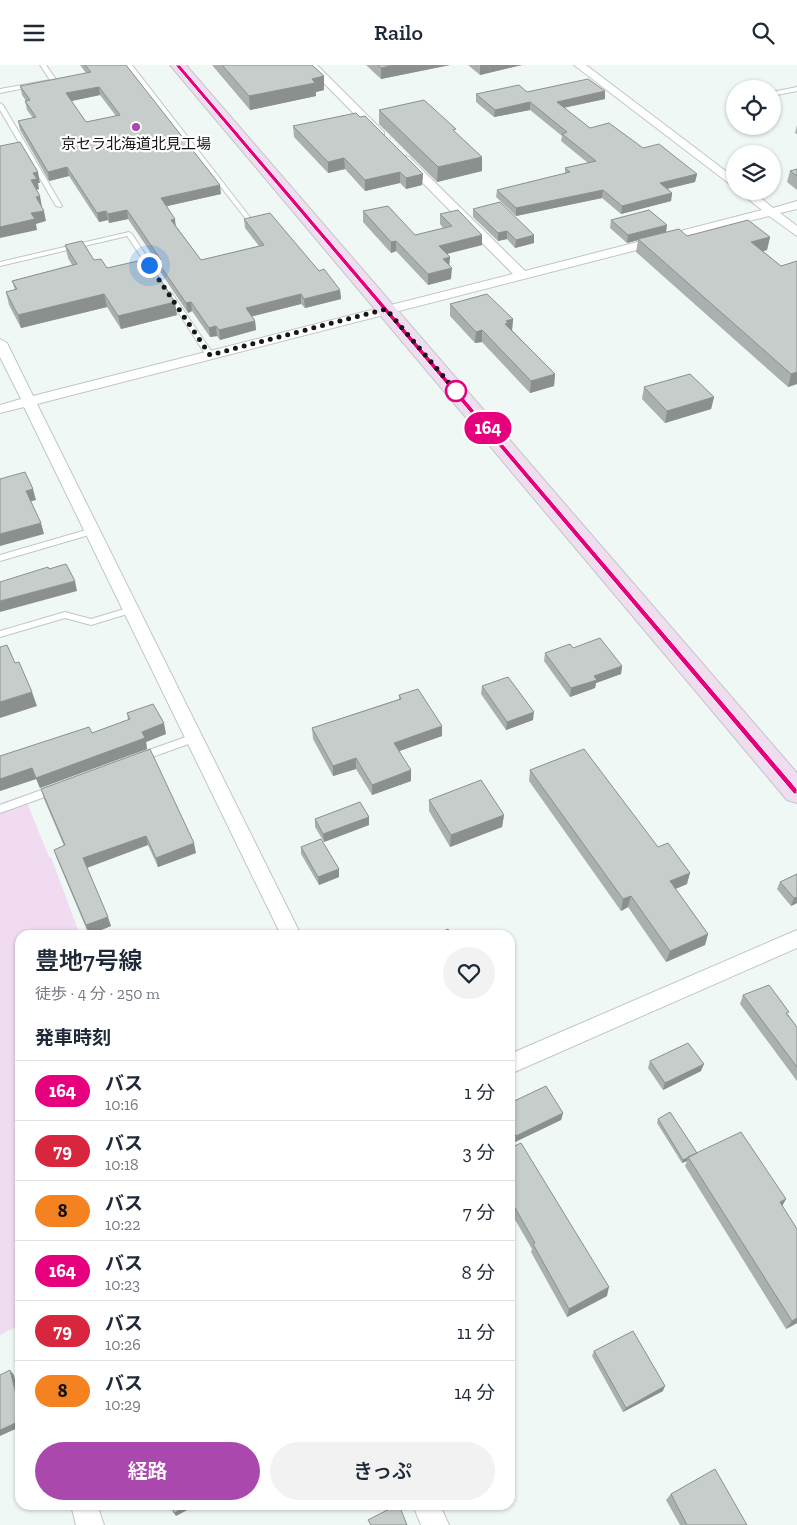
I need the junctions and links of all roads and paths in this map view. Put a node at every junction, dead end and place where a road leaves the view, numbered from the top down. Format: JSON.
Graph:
{"nodes":[{"id":1,"x":43,"y":65,"type":"edge"},
{"id":2,"x":129,"y":65,"type":"edge"},
{"id":3,"x":178,"y":65,"type":"edge"},
{"id":4,"x":311,"y":65,"type":"edge"},
{"id":5,"x":578,"y":65,"type":"edge"},
{"id":6,"x":797,"y":89,"type":"edge"},
{"id":7,"x":0,"y":91,"type":"edge"},
{"id":8,"x":781,"y":92,"type":"edge"},
{"id":9,"x":0,"y":105,"type":"edge"},
{"id":10,"x":726,"y":177,"type":"edge"},
{"id":11,"x":756,"y":200,"type":"edge"},
{"id":12,"x":797,"y":205,"type":"edge"},
{"id":13,"x":59,"y":206,"type":"dead end"},
{"id":14,"x":771,"y":212,"type":"junction"},
{"id":15,"x":251,"y":222,"type":"edge"},
{"id":16,"x":797,"y":232,"type":"edge"},
{"id":17,"x":0,"y":264,"type":"edge"},
{"id":18,"x":156,"y":275,"type":"edge"},
{"id":19,"x":521,"y":275,"type":"junction"},
{"id":20,"x":161,"y":283,"type":"edge"},
{"id":21,"x":386,"y":309,"type":"junction"},
{"id":22,"x":0,"y":343,"type":"edge"},
{"id":23,"x":210,"y":355,"type":"junction"},
{"id":24,"x":29,"y":402,"type":"junction"},
{"id":25,"x":0,"y":409,"type":"edge"},
{"id":26,"x":93,"y":531,"type":"junction"},
{"id":27,"x":0,"y":558,"type":"edge"},
{"id":28,"x":131,"y":610,"type":"junction"},
{"id":29,"x":0,"y":634,"type":"edge"},
{"id":30,"x":194,"y":738,"type":"junction"},
{"id":31,"x":132,"y":761,"type":"edge"},
{"id":32,"x":69,"y":784,"type":"edge"},
{"id":33,"x":797,"y":792,"type":"edge"},
{"id":34,"x":0,"y":809,"type":"edge"},
{"id":35,"x":289,"y":930,"type":"edge"},
{"id":36,"x":797,"y":939,"type":"edge"},
{"id":37,"x":515,"y":1062,"type":"edge"},
{"id":38,"x":86,"y":1510,"type":"edge"},
{"id":39,"x":428,"y":1510,"type":"edge"},
{"id":40,"x":90,"y":1525,"type":"edge"},
{"id":41,"x":435,"y":1525,"type":"edge"}],
"edges":[{"from":1,"to":7,"type":"lane"},
{"from":2,"to":15,"type":"lane"},
{"from":3,"to":21,"type":"main road"},
{"from":4,"to":19,"type":"street"},
{"from":5,"to":10,"type":"street"},
{"from":6,"to":8,"type":"lane"},
{"from":9,"to":13,"type":"lane"},
{"from":11,"to":14,"type":"street"},
{"from":12,"to":14,"type":"street"},
{"from":14,"to":16,"type":"street"},
{"from":14,"to":19,"type":"street"},
{"from":17,"to":18,"type":"lane"},
{"from":19,"to":21,"type":"street"},
{"from":20,"to":23,"type":"lane"},
{"from":21,"to":23,"type":"street"},
{"from":21,"to":33,"type":"main road"},
{"from":22,"to":24,"type":"street"},
{"from":23,"to":24,"type":"street"},
{"from":24,"to":25,"type":"street"},
{"from":24,"to":26,"type":"street"},
{"from":26,"to":27,"type":"lane"},
{"from":26,"to":28,"type":"street"},
{"from":28,"to":29,"type":"lane"},
{"from":28,"to":30,"type":"street"},
{"from":30,"to":31,"type":"lane"},
{"from":30,"to":35,"type":"street"},
{"from":32,"to":34,"type":"lane"},
{"from":36,"to":37,"type":"street"},
{"from":38,"to":40,"type":"street"},
{"from":39,"to":41,"type":"street"}]}
